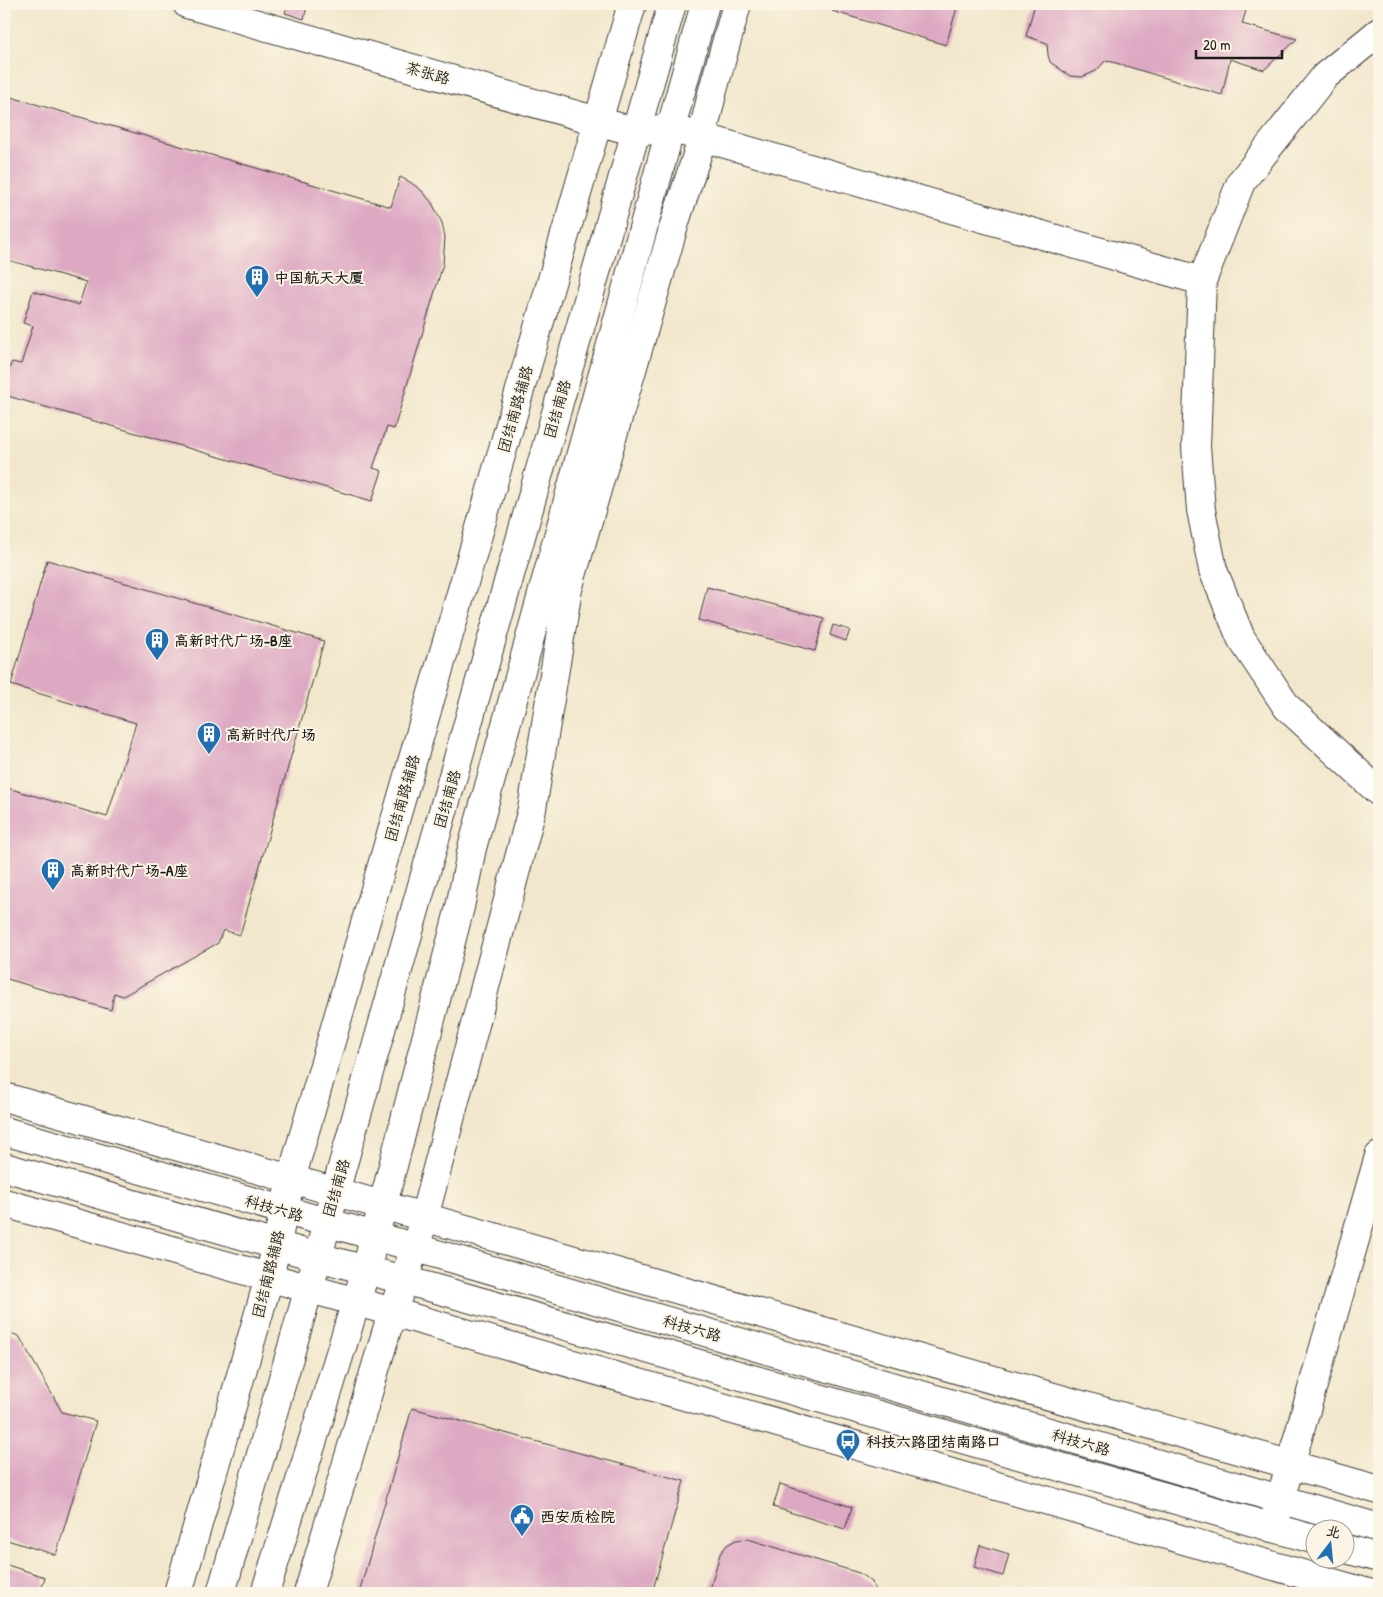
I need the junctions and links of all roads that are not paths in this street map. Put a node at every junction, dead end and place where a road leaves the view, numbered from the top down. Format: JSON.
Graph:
{"nodes":[{"id":1,"x":187,"y":4,"type":"edge"},
{"id":2,"x":632,"y":4,"type":"edge"},
{"id":3,"x":672,"y":4,"type":"edge"},
{"id":4,"x":705,"y":4,"type":"edge"},
{"id":5,"x":737,"y":4,"type":"edge"},
{"id":6,"x":1379,"y":32,"type":"edge"},
{"id":7,"x":598,"y":122,"type":"junction"},
{"id":8,"x":670,"y":128,"type":"junction"},
{"id":9,"x":636,"y":132,"type":"junction"},
{"id":10,"x":702,"y":138,"type":"junction"},
{"id":11,"x":1202,"y":281,"type":"junction"},
{"id":12,"x":1379,"y":792,"type":"edge"},
{"id":13,"x":4,"y":1097,"type":"edge"},
{"id":14,"x":4,"y":1131,"type":"edge"},
{"id":15,"x":1379,"y":1156,"type":"edge"},
{"id":16,"x":4,"y":1167,"type":"edge"},
{"id":17,"x":291,"y":1179,"type":"junction"},
{"id":18,"x":335,"y":1192,"type":"junction"},
{"id":19,"x":4,"y":1203,"type":"edge"},
{"id":20,"x":383,"y":1206,"type":"junction"},
{"id":21,"x":284,"y":1210,"type":"junction"},
{"id":22,"x":424,"y":1218,"type":"junction"},
{"id":23,"x":327,"y":1223,"type":"junction"},
{"id":24,"x":375,"y":1236,"type":"junction"},
{"id":25,"x":276,"y":1245,"type":"junction"},
{"id":26,"x":414,"y":1248,"type":"junction"},
{"id":27,"x":318,"y":1257,"type":"junction"},
{"id":28,"x":366,"y":1270,"type":"junction"},
{"id":29,"x":268,"y":1278,"type":"junction"},
{"id":30,"x":404,"y":1280,"type":"junction"},
{"id":31,"x":309,"y":1289,"type":"junction"},
{"id":32,"x":356,"y":1302,"type":"junction"},
{"id":33,"x":393,"y":1312,"type":"junction"},
{"id":34,"x":1290,"y":1464,"type":"junction"},
{"id":35,"x":1379,"y":1490,"type":"edge"},
{"id":36,"x":1280,"y":1500,"type":"junction"},
{"id":37,"x":1272,"y":1528,"type":"junction"},
{"id":38,"x":1379,"y":1528,"type":"edge"},
{"id":39,"x":1306,"y":1537,"type":"edge"},
{"id":40,"x":1356,"y":1552,"type":"edge"},
{"id":41,"x":1379,"y":1558,"type":"edge"},
{"id":42,"x":178,"y":1593,"type":"edge"},
{"id":43,"x":221,"y":1593,"type":"edge"},
{"id":44,"x":265,"y":1593,"type":"edge"},
{"id":45,"x":308,"y":1593,"type":"edge"},
{"id":46,"x":1368,"y":1593,"type":"edge"}],
"edges":[{"from":1,"to":7,"type":"main road","name":"茶张路"},
{"from":2,"to":7,"type":"main road","name":"团结南路辅路"},
{"from":3,"to":9,"type":"main road","name":"团结南路"},
{"from":4,"to":8,"type":"main road"},
{"from":5,"to":10,"type":"main road"},
{"from":6,"to":11,"type":"main road"},
{"from":7,"to":9,"type":"main road","name":"茶张路"},
{"from":7,"to":17,"type":"main road","name":"团结南路辅路"},
{"from":8,"to":9,"type":"main road","name":"茶张路"},
{"from":8,"to":10,"type":"main road"},
{"from":8,"to":20,"type":"main road"},
{"from":9,"to":18,"type":"main road","name":"团结南路"},
{"from":10,"to":11,"type":"main road"},
{"from":10,"to":22,"type":"main road"},
{"from":11,"to":12,"type":"main road"},
{"from":13,"to":17,"type":"main road"},
{"from":14,"to":21,"type":"main road","name":"科技六路"},
{"from":15,"to":34,"type":"main road"},
{"from":16,"to":25,"type":"main road","name":"科技六路"},
{"from":17,"to":18,"type":"main road"},
{"from":17,"to":21,"type":"main road","name":"团结南路辅路"},
{"from":18,"to":20,"type":"main road"},
{"from":18,"to":23,"type":"main road","name":"团结南路"},
{"from":19,"to":29,"type":"main road"},
{"from":20,"to":22,"type":"main road"},
{"from":20,"to":24,"type":"main road"},
{"from":21,"to":23,"type":"main road","name":"科技六路"},
{"from":21,"to":25,"type":"main road","name":"团结南路辅路"},
{"from":22,"to":26,"type":"main road"},
{"from":22,"to":34,"type":"main road"},
{"from":23,"to":24,"type":"main road","name":"科技六路"},
{"from":23,"to":27,"type":"main road","name":"团结南路"},
{"from":24,"to":26,"type":"main road","name":"科技六路"},
{"from":24,"to":28,"type":"main road"},
{"from":25,"to":27,"type":"main road","name":"科技六路"},
{"from":25,"to":29,"type":"main road","name":"团结南路辅路"},
{"from":26,"to":30,"type":"main road"},
{"from":26,"to":36,"type":"main road","name":"科技六路"},
{"from":27,"to":28,"type":"main road","name":"科技六路"},
{"from":27,"to":31,"type":"main road","name":"团结南路"},
{"from":28,"to":30,"type":"main road","name":"科技六路"},
{"from":28,"to":32,"type":"main road"},
{"from":29,"to":31,"type":"main road"},
{"from":29,"to":42,"type":"main road","name":"团结南路辅路"},
{"from":30,"to":33,"type":"main road"},
{"from":30,"to":37,"type":"main road","name":"科技六路"},
{"from":31,"to":32,"type":"main road"},
{"from":31,"to":43,"type":"main road","name":"团结南路"},
{"from":32,"to":33,"type":"main road"},
{"from":32,"to":44,"type":"main road"},
{"from":33,"to":45,"type":"main road"},
{"from":33,"to":46,"type":"main road"},
{"from":34,"to":35,"type":"main road"},
{"from":34,"to":36,"type":"main road"},
{"from":36,"to":37,"type":"main road"},
{"from":36,"to":38,"type":"main road","name":"科技六路"},
{"from":37,"to":39,"type":"main road","name":"科技六路"},
{"from":40,"to":41,"type":"main road"}]}
